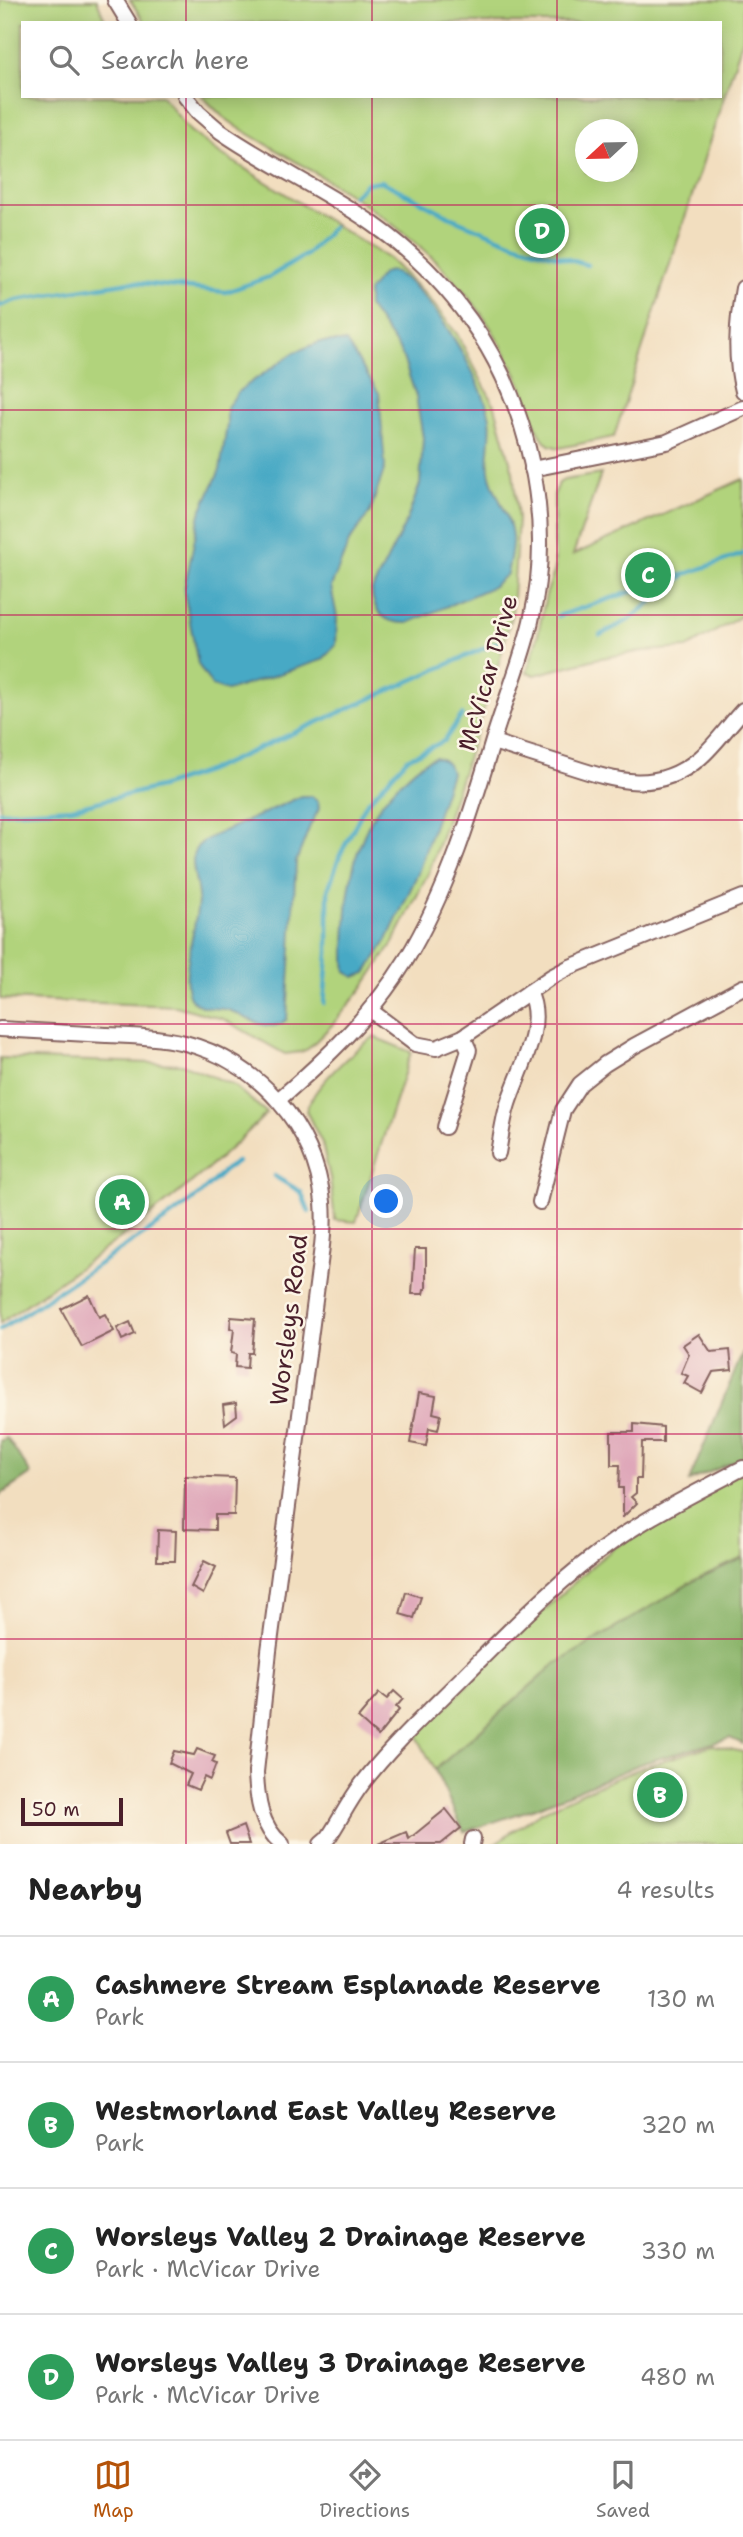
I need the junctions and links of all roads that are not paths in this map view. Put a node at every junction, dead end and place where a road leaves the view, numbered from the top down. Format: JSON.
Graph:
{"nodes":[{"id":1,"x":115,"y":0,"type":"edge"},
{"id":2,"x":127,"y":21,"type":"edge"},
{"id":3,"x":187,"y":98,"type":"edge"},
{"id":4,"x":743,"y":288,"type":"edge"},
{"id":5,"x":743,"y":391,"type":"edge"},
{"id":6,"x":743,"y":408,"type":"edge"},
{"id":7,"x":532,"y":469,"type":"junction"},
{"id":8,"x":743,"y":710,"type":"edge"},
{"id":9,"x":493,"y":742,"type":"junction"},
{"id":10,"x":743,"y":897,"type":"edge"},
{"id":11,"x":743,"y":987,"type":"edge"},
{"id":12,"x":529,"y":992,"type":"junction"},
{"id":13,"x":370,"y":1010,"type":"junction"},
{"id":14,"x":0,"y":1029,"type":"edge"},
{"id":15,"x":463,"y":1037,"type":"junction"},
{"id":16,"x":278,"y":1100,"type":"junction"},
{"id":17,"x":445,"y":1127,"type":"dead end"},
{"id":18,"x":498,"y":1153,"type":"dead end"},
{"id":19,"x":540,"y":1202,"type":"dead end"},
{"id":20,"x":743,"y":1468,"type":"edge"},
{"id":21,"x":282,"y":1844,"type":"edge"},
{"id":22,"x":321,"y":1844,"type":"edge"}],
"edges":[{"from":1,"to":2,"type":"street"},
{"from":3,"to":7,"type":"street","name":"McVicar Drive"},
{"from":4,"to":5,"type":"street"},
{"from":6,"to":7,"type":"street"},
{"from":7,"to":9,"type":"street","name":"McVicar Drive"},
{"from":8,"to":9,"type":"street"},
{"from":9,"to":13,"type":"street","name":"McVicar Drive"},
{"from":10,"to":12,"type":"street"},
{"from":11,"to":19,"type":"street"},
{"from":12,"to":15,"type":"street"},
{"from":12,"to":18,"type":"street"},
{"from":13,"to":15,"type":"street"},
{"from":13,"to":16,"type":"street","name":"McVicar Drive"},
{"from":14,"to":16,"type":"street","name":"Worsleys Road"},
{"from":15,"to":17,"type":"street"},
{"from":16,"to":21,"type":"street","name":"Worsleys Road"},
{"from":20,"to":22,"type":"street"}]}
